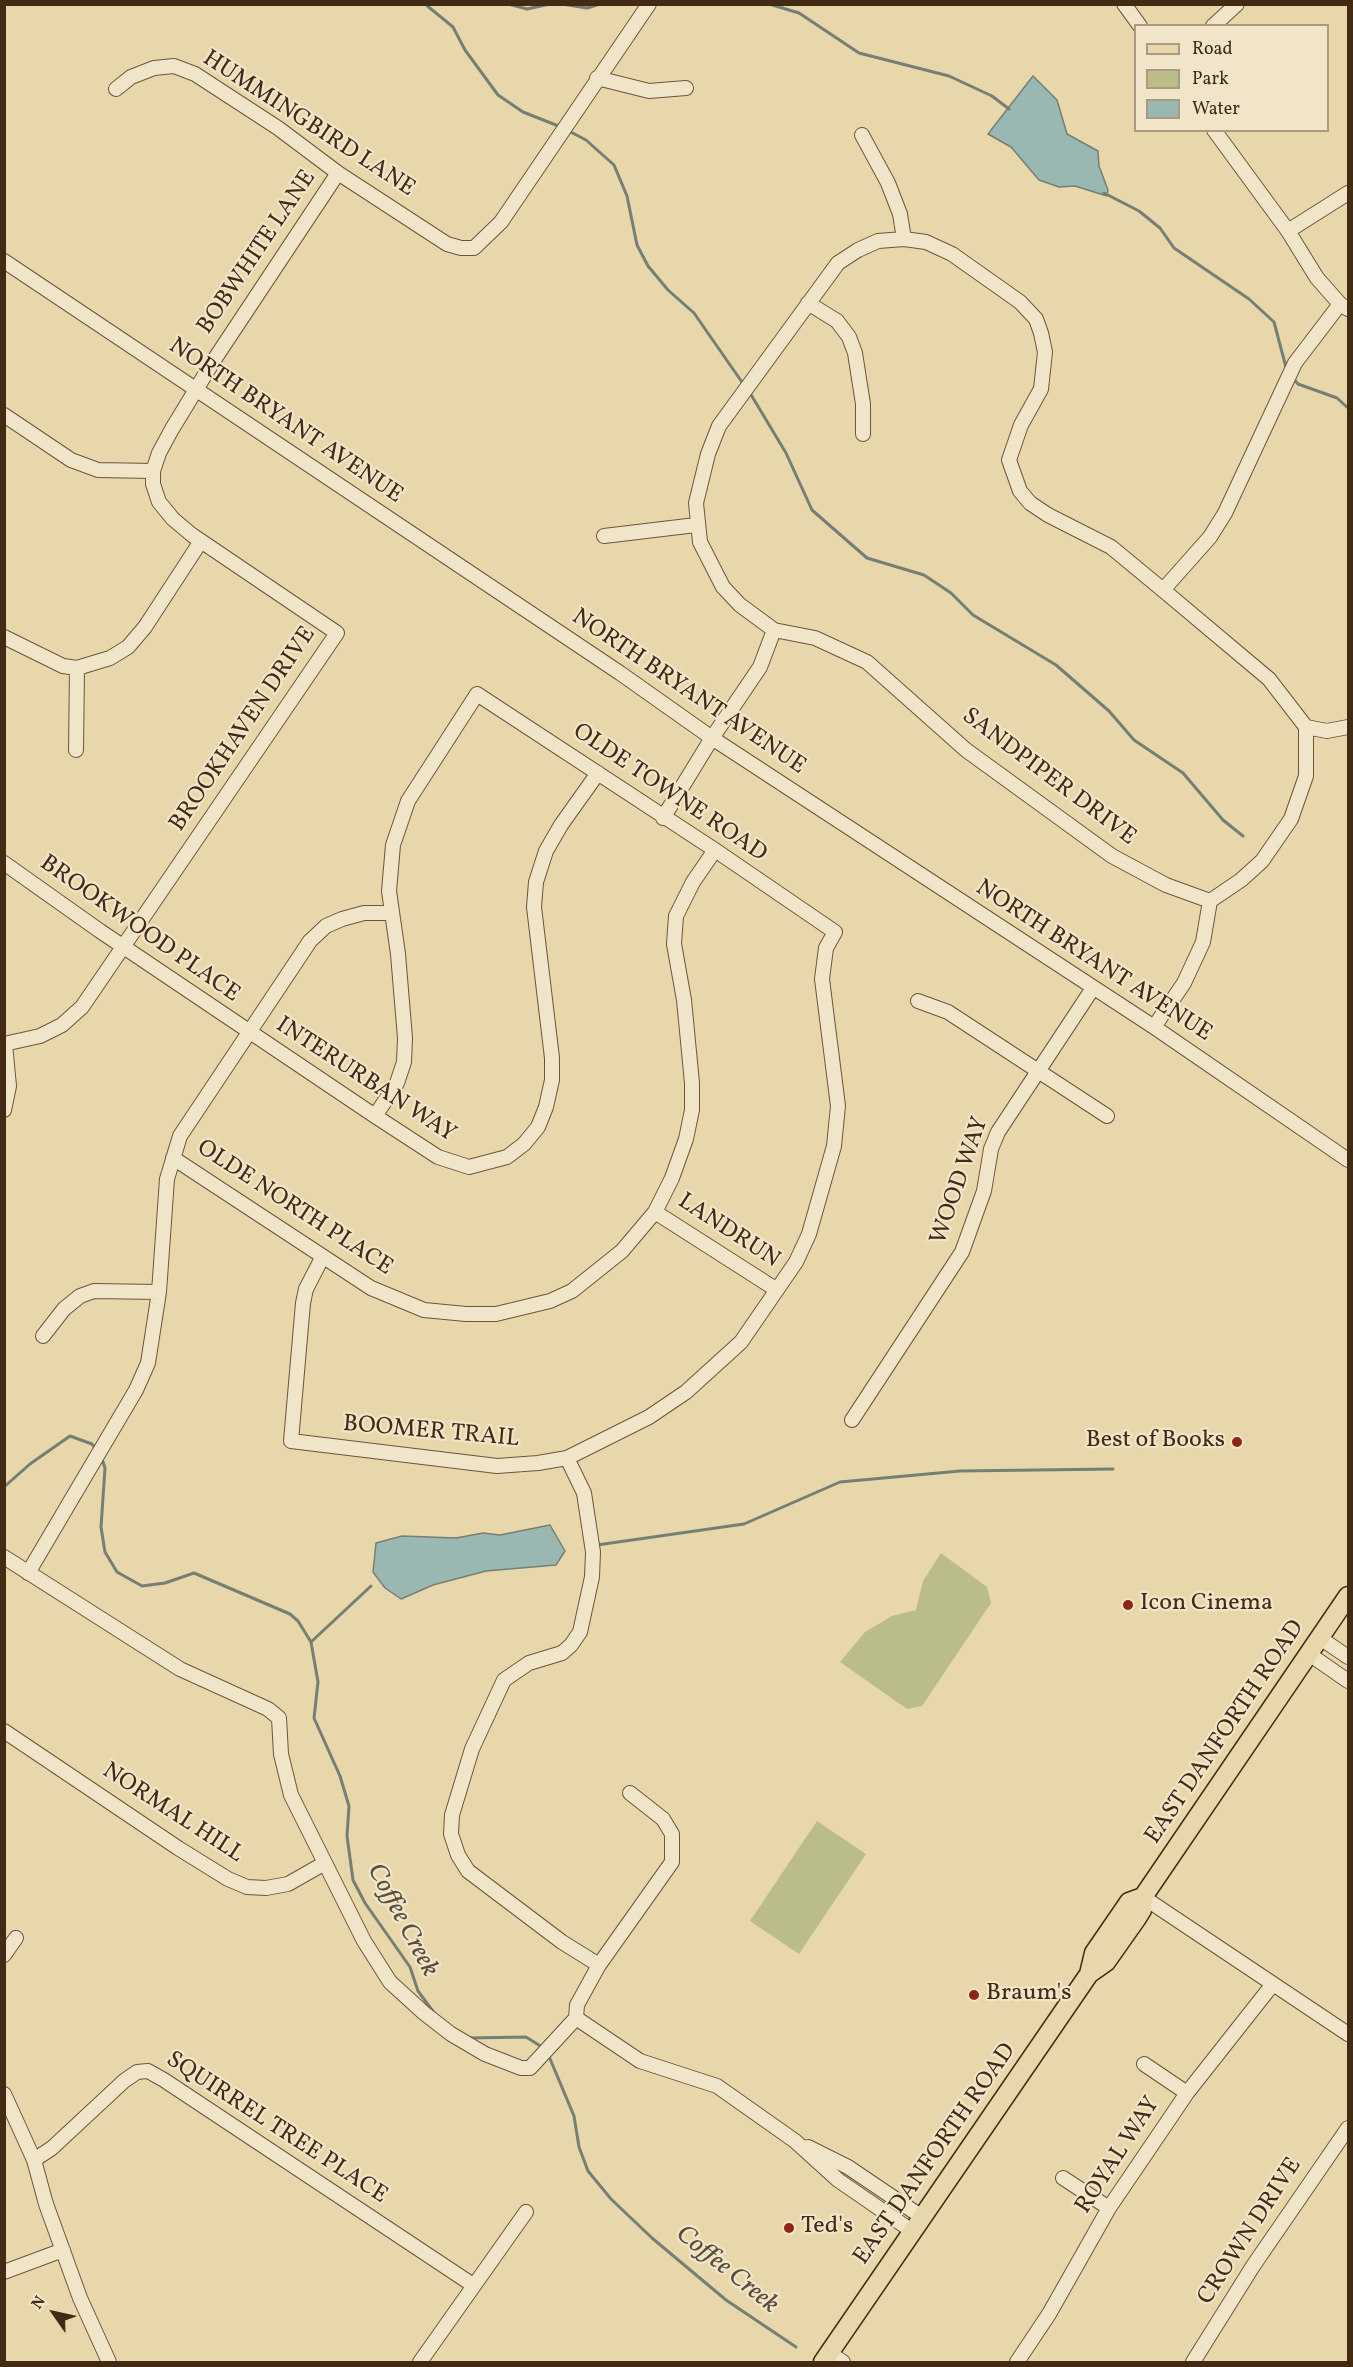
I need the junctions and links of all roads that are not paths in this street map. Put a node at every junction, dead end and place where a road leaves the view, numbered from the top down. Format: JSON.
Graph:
{"nodes":[{"id":1,"x":649,"y":4,"type":"edge"},
{"id":2,"x":1124,"y":4,"type":"edge"},
{"id":3,"x":1237,"y":4,"type":"edge"},
{"id":4,"x":1139,"y":24,"type":"edge"},
{"id":5,"x":1215,"y":24,"type":"edge"},
{"id":6,"x":597,"y":78,"type":"junction"},
{"id":7,"x":686,"y":88,"type":"dead end"},
{"id":8,"x":116,"y":89,"type":"dead end"},
{"id":9,"x":1215,"y":132,"type":"edge"},
{"id":10,"x":862,"y":135,"type":"dead end"},
{"id":11,"x":338,"y":173,"type":"junction"},
{"id":12,"x":1348,"y":193,"type":"edge"},
{"id":13,"x":1288,"y":231,"type":"junction"},
{"id":14,"x":904,"y":239,"type":"junction"},
{"id":15,"x":4,"y":261,"type":"edge"},
{"id":16,"x":808,"y":303,"type":"junction"},
{"id":17,"x":1344,"y":307,"type":"edge"},
{"id":18,"x":197,"y":389,"type":"junction"},
{"id":19,"x":4,"y":415,"type":"edge"},
{"id":20,"x":863,"y":434,"type":"dead end"},
{"id":21,"x":153,"y":471,"type":"junction"},
{"id":22,"x":696,"y":525,"type":"junction"},
{"id":23,"x":604,"y":536,"type":"dead end"},
{"id":24,"x":201,"y":541,"type":"junction"},
{"id":25,"x":1163,"y":590,"type":"junction"},
{"id":26,"x":774,"y":630,"type":"junction"},
{"id":27,"x":4,"y":637,"type":"edge"},
{"id":28,"x":77,"y":668,"type":"junction"},
{"id":29,"x":1306,"y":727,"type":"junction"},
{"id":30,"x":1348,"y":727,"type":"edge"},
{"id":31,"x":712,"y":738,"type":"junction"},
{"id":32,"x":76,"y":750,"type":"dead end"},
{"id":33,"x":598,"y":773,"type":"junction"},
{"id":34,"x":663,"y":818,"type":"junction"},
{"id":35,"x":715,"y":850,"type":"junction"},
{"id":36,"x":4,"y":863,"type":"edge"},
{"id":37,"x":1210,"y":901,"type":"junction"},
{"id":38,"x":392,"y":913,"type":"junction"},
{"id":39,"x":835,"y":932,"type":"joint"},
{"id":40,"x":123,"y":946,"type":"junction"},
{"id":41,"x":1094,"y":988,"type":"junction"},
{"id":42,"x":918,"y":1001,"type":"dead end"},
{"id":43,"x":1154,"y":1028,"type":"junction"},
{"id":44,"x":249,"y":1032,"type":"junction"},
{"id":45,"x":5,"y":1044,"type":"edge"},
{"id":46,"x":1038,"y":1070,"type":"junction"},
{"id":47,"x":4,"y":1110,"type":"edge"},
{"id":48,"x":375,"y":1116,"type":"junction"},
{"id":49,"x":1107,"y":1116,"type":"dead end"},
{"id":50,"x":173,"y":1158,"type":"junction"},
{"id":51,"x":1348,"y":1160,"type":"edge"},
{"id":52,"x":655,"y":1212,"type":"junction"},
{"id":53,"x":322,"y":1258,"type":"junction"},
{"id":54,"x":777,"y":1290,"type":"junction"},
{"id":55,"x":159,"y":1292,"type":"junction"},
{"id":56,"x":43,"y":1336,"type":"dead end"},
{"id":57,"x":852,"y":1420,"type":"dead end"},
{"id":58,"x":567,"y":1458,"type":"junction"},
{"id":59,"x":4,"y":1557,"type":"edge"},
{"id":60,"x":28,"y":1573,"type":"junction"},
{"id":61,"x":1348,"y":1596,"type":"edge"},
{"id":62,"x":1320,"y":1638,"type":"junction"},
{"id":63,"x":1309,"y":1654,"type":"junction"},
{"id":64,"x":1348,"y":1657,"type":"edge"},
{"id":65,"x":1348,"y":1681,"type":"edge"},
{"id":66,"x":4,"y":1731,"type":"edge"},
{"id":67,"x":630,"y":1793,"type":"dead end"},
{"id":68,"x":325,"y":1863,"type":"junction"},
{"id":69,"x":1143,"y":1897,"type":"junction"},
{"id":70,"x":16,"y":1938,"type":"dead end"},
{"id":71,"x":4,"y":1955,"type":"edge"},
{"id":72,"x":599,"y":1965,"type":"junction"},
{"id":73,"x":1273,"y":1984,"type":"junction"},
{"id":74,"x":576,"y":2018,"type":"junction"},
{"id":75,"x":1348,"y":2034,"type":"edge"},
{"id":76,"x":1144,"y":2064,"type":"dead end"},
{"id":77,"x":1187,"y":2093,"type":"junction"},
{"id":78,"x":4,"y":2094,"type":"edge"},
{"id":79,"x":1348,"y":2128,"type":"edge"},
{"id":80,"x":34,"y":2160,"type":"junction"},
{"id":81,"x":1063,"y":2178,"type":"dead end"},
{"id":82,"x":1109,"y":2208,"type":"junction"},
{"id":83,"x":526,"y":2212,"type":"dead end"},
{"id":84,"x":917,"y":2224,"type":"junction"},
{"id":85,"x":63,"y":2250,"type":"junction"},
{"id":86,"x":4,"y":2272,"type":"edge"},
{"id":87,"x":473,"y":2285,"type":"junction"},
{"id":88,"x":832,"y":2359,"type":"edge"},
{"id":89,"x":109,"y":2362,"type":"edge"},
{"id":90,"x":420,"y":2362,"type":"edge"},
{"id":91,"x":1017,"y":2362,"type":"edge"},
{"id":92,"x":1193,"y":2362,"type":"edge"}],
"edges":[{"from":1,"to":6,"type":"street"},
{"from":2,"to":4,"type":"street"},
{"from":3,"to":5,"type":"street"},
{"from":6,"to":7,"type":"street"},
{"from":6,"to":11,"type":"street","name":"HUMMINGBIRD LANE"},
{"from":8,"to":11,"type":"street","name":"HUMMINGBIRD LANE"},
{"from":9,"to":13,"type":"street"},
{"from":10,"to":14,"type":"street"},
{"from":11,"to":18,"type":"street","name":"BOBWHITE LANE"},
{"from":12,"to":13,"type":"street"},
{"from":13,"to":17,"type":"street"},
{"from":14,"to":16,"type":"street"},
{"from":14,"to":25,"type":"street"},
{"from":15,"to":18,"type":"street","name":"NORTH BRYANT AVENUE"},
{"from":16,"to":20,"type":"street"},
{"from":16,"to":22,"type":"street"},
{"from":17,"to":25,"type":"street"},
{"from":18,"to":21,"type":"street"},
{"from":18,"to":31,"type":"street","name":"NORTH BRYANT AVENUE"},
{"from":19,"to":21,"type":"street"},
{"from":21,"to":24,"type":"street","name":"BROOKHAVEN DRIVE"},
{"from":22,"to":23,"type":"street"},
{"from":22,"to":26,"type":"street"},
{"from":24,"to":28,"type":"street"},
{"from":24,"to":40,"type":"street","name":"BROOKHAVEN DRIVE"},
{"from":25,"to":29,"type":"street"},
{"from":26,"to":31,"type":"street"},
{"from":26,"to":37,"type":"street","name":"SANDPIPER DRIVE"},
{"from":27,"to":28,"type":"street"},
{"from":28,"to":32,"type":"street"},
{"from":29,"to":30,"type":"street"},
{"from":29,"to":37,"type":"street"},
{"from":31,"to":34,"type":"street"},
{"from":31,"to":41,"type":"street","name":"NORTH BRYANT AVENUE"},
{"from":33,"to":34,"type":"street","name":"OLDE TOWNE ROAD"},
{"from":33,"to":38,"type":"street","name":"OLDE TOWNE ROAD"},
{"from":33,"to":48,"type":"street","name":"INTERURBAN WAY"},
{"from":34,"to":35,"type":"street","name":"OLDE TOWNE ROAD"},
{"from":35,"to":39,"type":"street","name":"OLDE TOWNE ROAD"},
{"from":35,"to":52,"type":"street","name":"OLDE NORTH PLACE"},
{"from":36,"to":40,"type":"street","name":"BROOKWOOD PLACE"},
{"from":37,"to":43,"type":"street"},
{"from":38,"to":44,"type":"street"},
{"from":38,"to":48,"type":"street"},
{"from":39,"to":54,"type":"street","name":"BOOMER TRAIL"},
{"from":40,"to":44,"type":"street","name":"BROOKWOOD PLACE"},
{"from":40,"to":45,"type":"street","name":"BROOKHAVEN DRIVE"},
{"from":41,"to":43,"type":"street","name":"NORTH BRYANT AVENUE"},
{"from":41,"to":46,"type":"street","name":"WOOD WAY"},
{"from":42,"to":46,"type":"street"},
{"from":43,"to":51,"type":"street","name":"NORTH BRYANT AVENUE"},
{"from":44,"to":48,"type":"street","name":"INTERURBAN WAY"},
{"from":44,"to":50,"type":"street"},
{"from":45,"to":47,"type":"street"},
{"from":46,"to":49,"type":"street"},
{"from":46,"to":57,"type":"street","name":"WOOD WAY"},
{"from":50,"to":53,"type":"street","name":"OLDE NORTH PLACE"},
{"from":50,"to":55,"type":"street"},
{"from":52,"to":53,"type":"street","name":"OLDE NORTH PLACE"},
{"from":52,"to":54,"type":"street","name":"LANDRUN"},
{"from":53,"to":58,"type":"street","name":"BOOMER TRAIL"},
{"from":54,"to":58,"type":"street","name":"BOOMER TRAIL"},
{"from":55,"to":56,"type":"street"},
{"from":55,"to":60,"type":"street"},
{"from":58,"to":72,"type":"street"},
{"from":59,"to":60,"type":"street"},
{"from":60,"to":68,"type":"street"},
{"from":61,"to":62,"type":"main road","name":"EAST DANFORTH ROAD"},
{"from":62,"to":63,"type":"main road","name":"EAST DANFORTH ROAD"},
{"from":62,"to":64,"type":"street"},
{"from":63,"to":65,"type":"street"},
{"from":63,"to":69,"type":"main road","name":"EAST DANFORTH ROAD"},
{"from":66,"to":68,"type":"street","name":"NORMAL HILL"},
{"from":67,"to":72,"type":"street"},
{"from":68,"to":74,"type":"street"},
{"from":69,"to":73,"type":"street"},
{"from":69,"to":84,"type":"main road","name":"EAST DANFORTH ROAD"},
{"from":70,"to":71,"type":"street"},
{"from":72,"to":74,"type":"street"},
{"from":73,"to":75,"type":"street"},
{"from":73,"to":77,"type":"street","name":"ROYAL WAY"},
{"from":74,"to":84,"type":"street"},
{"from":76,"to":77,"type":"street"},
{"from":77,"to":82,"type":"street","name":"ROYAL WAY"},
{"from":78,"to":80,"type":"street"},
{"from":79,"to":92,"type":"street","name":"CROWN DRIVE"},
{"from":80,"to":85,"type":"street"},
{"from":80,"to":87,"type":"street","name":"SQUIRREL TREE PLACE"},
{"from":81,"to":82,"type":"street"},
{"from":82,"to":91,"type":"street","name":"ROYAL WAY"},
{"from":83,"to":87,"type":"street"},
{"from":84,"to":88,"type":"main road","name":"EAST DANFORTH ROAD"},
{"from":85,"to":86,"type":"street"},
{"from":85,"to":89,"type":"street"},
{"from":87,"to":90,"type":"street"}]}
